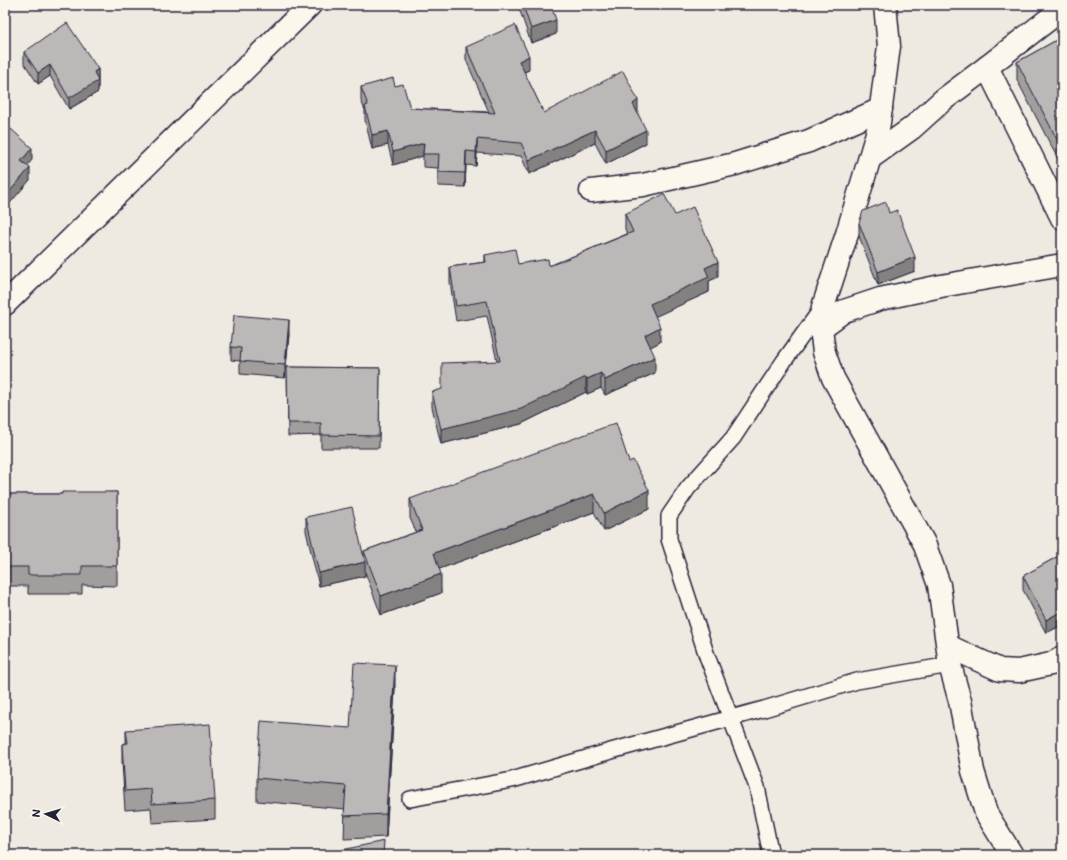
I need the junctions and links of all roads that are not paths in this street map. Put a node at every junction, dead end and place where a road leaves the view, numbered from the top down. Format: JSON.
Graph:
{"nodes":[{"id":1,"x":310,"y":5,"type":"edge"},
{"id":2,"x":885,"y":5,"type":"edge"},
{"id":3,"x":1062,"y":9,"type":"edge"},
{"id":4,"x":987,"y":67,"type":"junction"},
{"id":5,"x":881,"y":109,"type":"junction"},
{"id":6,"x":870,"y":158,"type":"junction"},
{"id":7,"x":591,"y":191,"type":"dead end"},
{"id":8,"x":1062,"y":218,"type":"edge"},
{"id":9,"x":1062,"y":265,"type":"edge"},
{"id":10,"x":5,"y":304,"type":"edge"},
{"id":11,"x":823,"y":307,"type":"junction"},
{"id":12,"x":821,"y":328,"type":"junction"},
{"id":13,"x":949,"y":655,"type":"junction"},
{"id":14,"x":1062,"y":658,"type":"edge"},
{"id":15,"x":730,"y":718,"type":"junction"},
{"id":16,"x":410,"y":799,"type":"dead end"},
{"id":17,"x":771,"y":855,"type":"edge"},
{"id":18,"x":1012,"y":855,"type":"edge"}],
"edges":[{"from":1,"to":10,"type":"street"},
{"from":2,"to":5,"type":"street"},
{"from":3,"to":4,"type":"street"},
{"from":4,"to":6,"type":"street"},
{"from":4,"to":8,"type":"street"},
{"from":5,"to":6,"type":"street"},
{"from":5,"to":7,"type":"street"},
{"from":6,"to":11,"type":"street"},
{"from":9,"to":12,"type":"street"},
{"from":11,"to":12,"type":"street"},
{"from":11,"to":15,"type":"lane"},
{"from":12,"to":13,"type":"street"},
{"from":13,"to":14,"type":"street"},
{"from":13,"to":15,"type":"lane"},
{"from":13,"to":18,"type":"street"},
{"from":15,"to":16,"type":"lane"},
{"from":15,"to":17,"type":"lane"}]}
